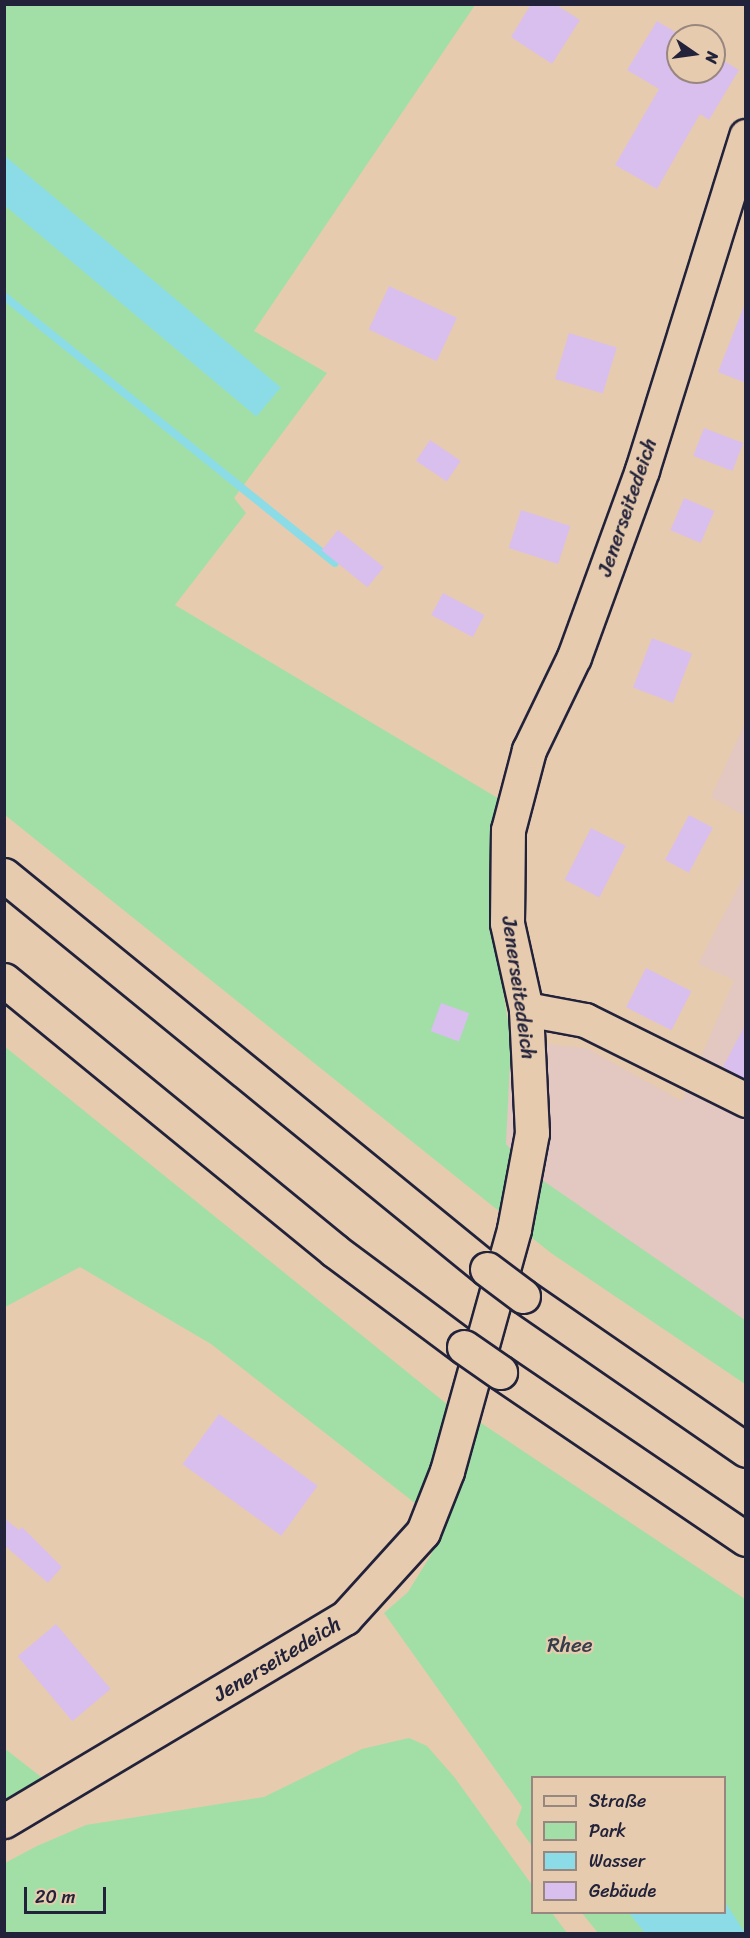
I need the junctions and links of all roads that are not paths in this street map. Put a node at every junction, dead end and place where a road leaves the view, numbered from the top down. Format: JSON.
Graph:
{"nodes":[{"id":1,"x":746,"y":136,"type":"edge"},
{"id":2,"x":4,"y":875,"type":"edge"},
{"id":3,"x":4,"y":980,"type":"edge"},
{"id":4,"x":526,"y":1010,"type":"junction"},
{"id":5,"x":746,"y":1100,"type":"edge"},
{"id":6,"x":746,"y":1450,"type":"edge"},
{"id":7,"x":746,"y":1539,"type":"edge"},
{"id":8,"x":4,"y":1821,"type":"edge"}],
"edges":[{"from":1,"to":4,"type":"main road","name":"Jenerseitedeich"},
{"from":2,"to":6,"type":"main road","bridge":true},
{"from":3,"to":7,"type":"main road","bridge":true},
{"from":4,"to":5,"type":"main road"},
{"from":4,"to":8,"type":"main road","name":"Jenerseitedeich"}]}
